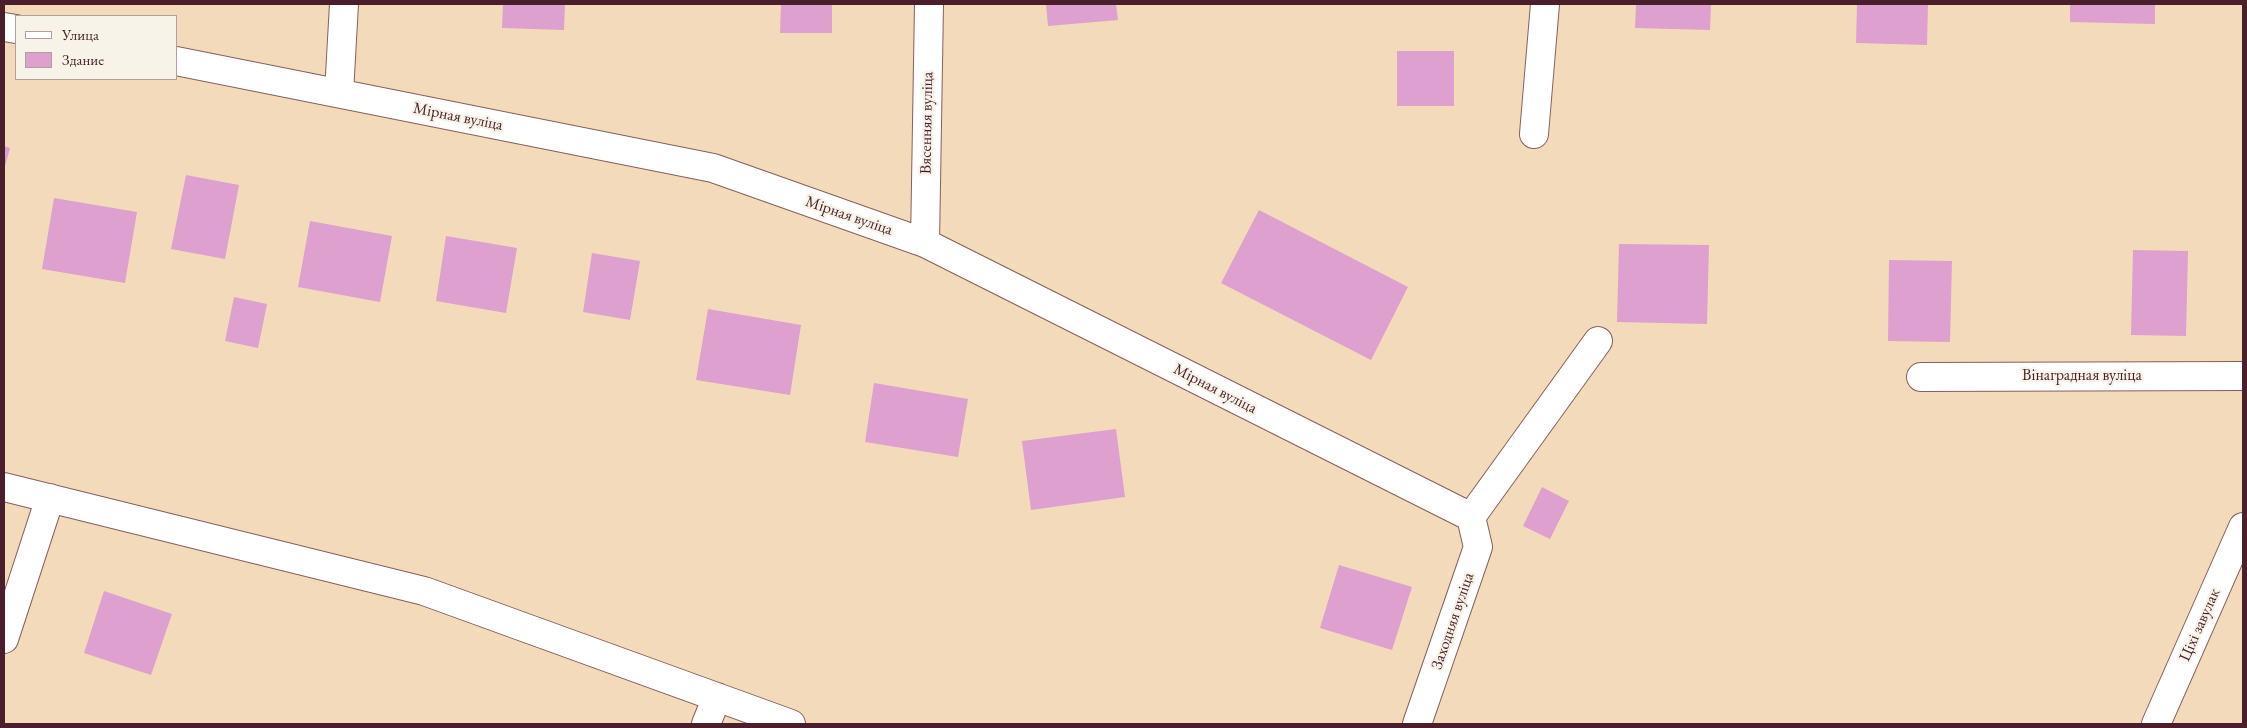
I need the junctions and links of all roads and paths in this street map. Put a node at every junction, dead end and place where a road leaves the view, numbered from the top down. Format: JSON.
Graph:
{"nodes":[{"id":1,"x":344,"y":4,"type":"edge"},
{"id":2,"x":929,"y":4,"type":"edge"},
{"id":3,"x":1545,"y":4,"type":"edge"},
{"id":4,"x":178,"y":61,"type":"edge"},
{"id":5,"x":339,"y":93,"type":"junction"},
{"id":6,"x":1534,"y":134,"type":"dead end"},
{"id":7,"x":925,"y":243,"type":"junction"},
{"id":8,"x":1598,"y":341,"type":"dead end"},
{"id":9,"x":2243,"y":376,"type":"edge"},
{"id":10,"x":1921,"y":377,"type":"dead end"},
{"id":11,"x":4,"y":487,"type":"edge"},
{"id":12,"x":50,"y":498,"type":"junction"},
{"id":13,"x":1471,"y":517,"type":"junction"},
{"id":14,"x":2243,"y":527,"type":"edge"},
{"id":15,"x":4,"y":639,"type":"edge"},
{"id":16,"x":717,"y":697,"type":"junction"},
{"id":17,"x":706,"y":724,"type":"edge"},
{"id":18,"x":791,"y":724,"type":"edge"},
{"id":19,"x":1418,"y":724,"type":"edge"},
{"id":20,"x":2156,"y":724,"type":"edge"}],
"edges":[{"from":1,"to":5,"type":"street"},
{"from":2,"to":7,"type":"street","name":"Вясенняя вуліца"},
{"from":3,"to":6,"type":"street"},
{"from":4,"to":5,"type":"street","name":"Мірная вуліца"},
{"from":5,"to":7,"type":"street","name":"Мірная вуліца"},
{"from":7,"to":13,"type":"street","name":"Мірная вуліца"},
{"from":8,"to":13,"type":"street"},
{"from":9,"to":10,"type":"street","name":"Вінаградная вуліца"},
{"from":11,"to":12,"type":"street"},
{"from":12,"to":15,"type":"street"},
{"from":12,"to":16,"type":"street"},
{"from":13,"to":19,"type":"street","name":"Заходняя вуліца"},
{"from":14,"to":20,"type":"street","name":"Ціхі завулак"},
{"from":16,"to":17,"type":"street"},
{"from":16,"to":18,"type":"street"}]}
